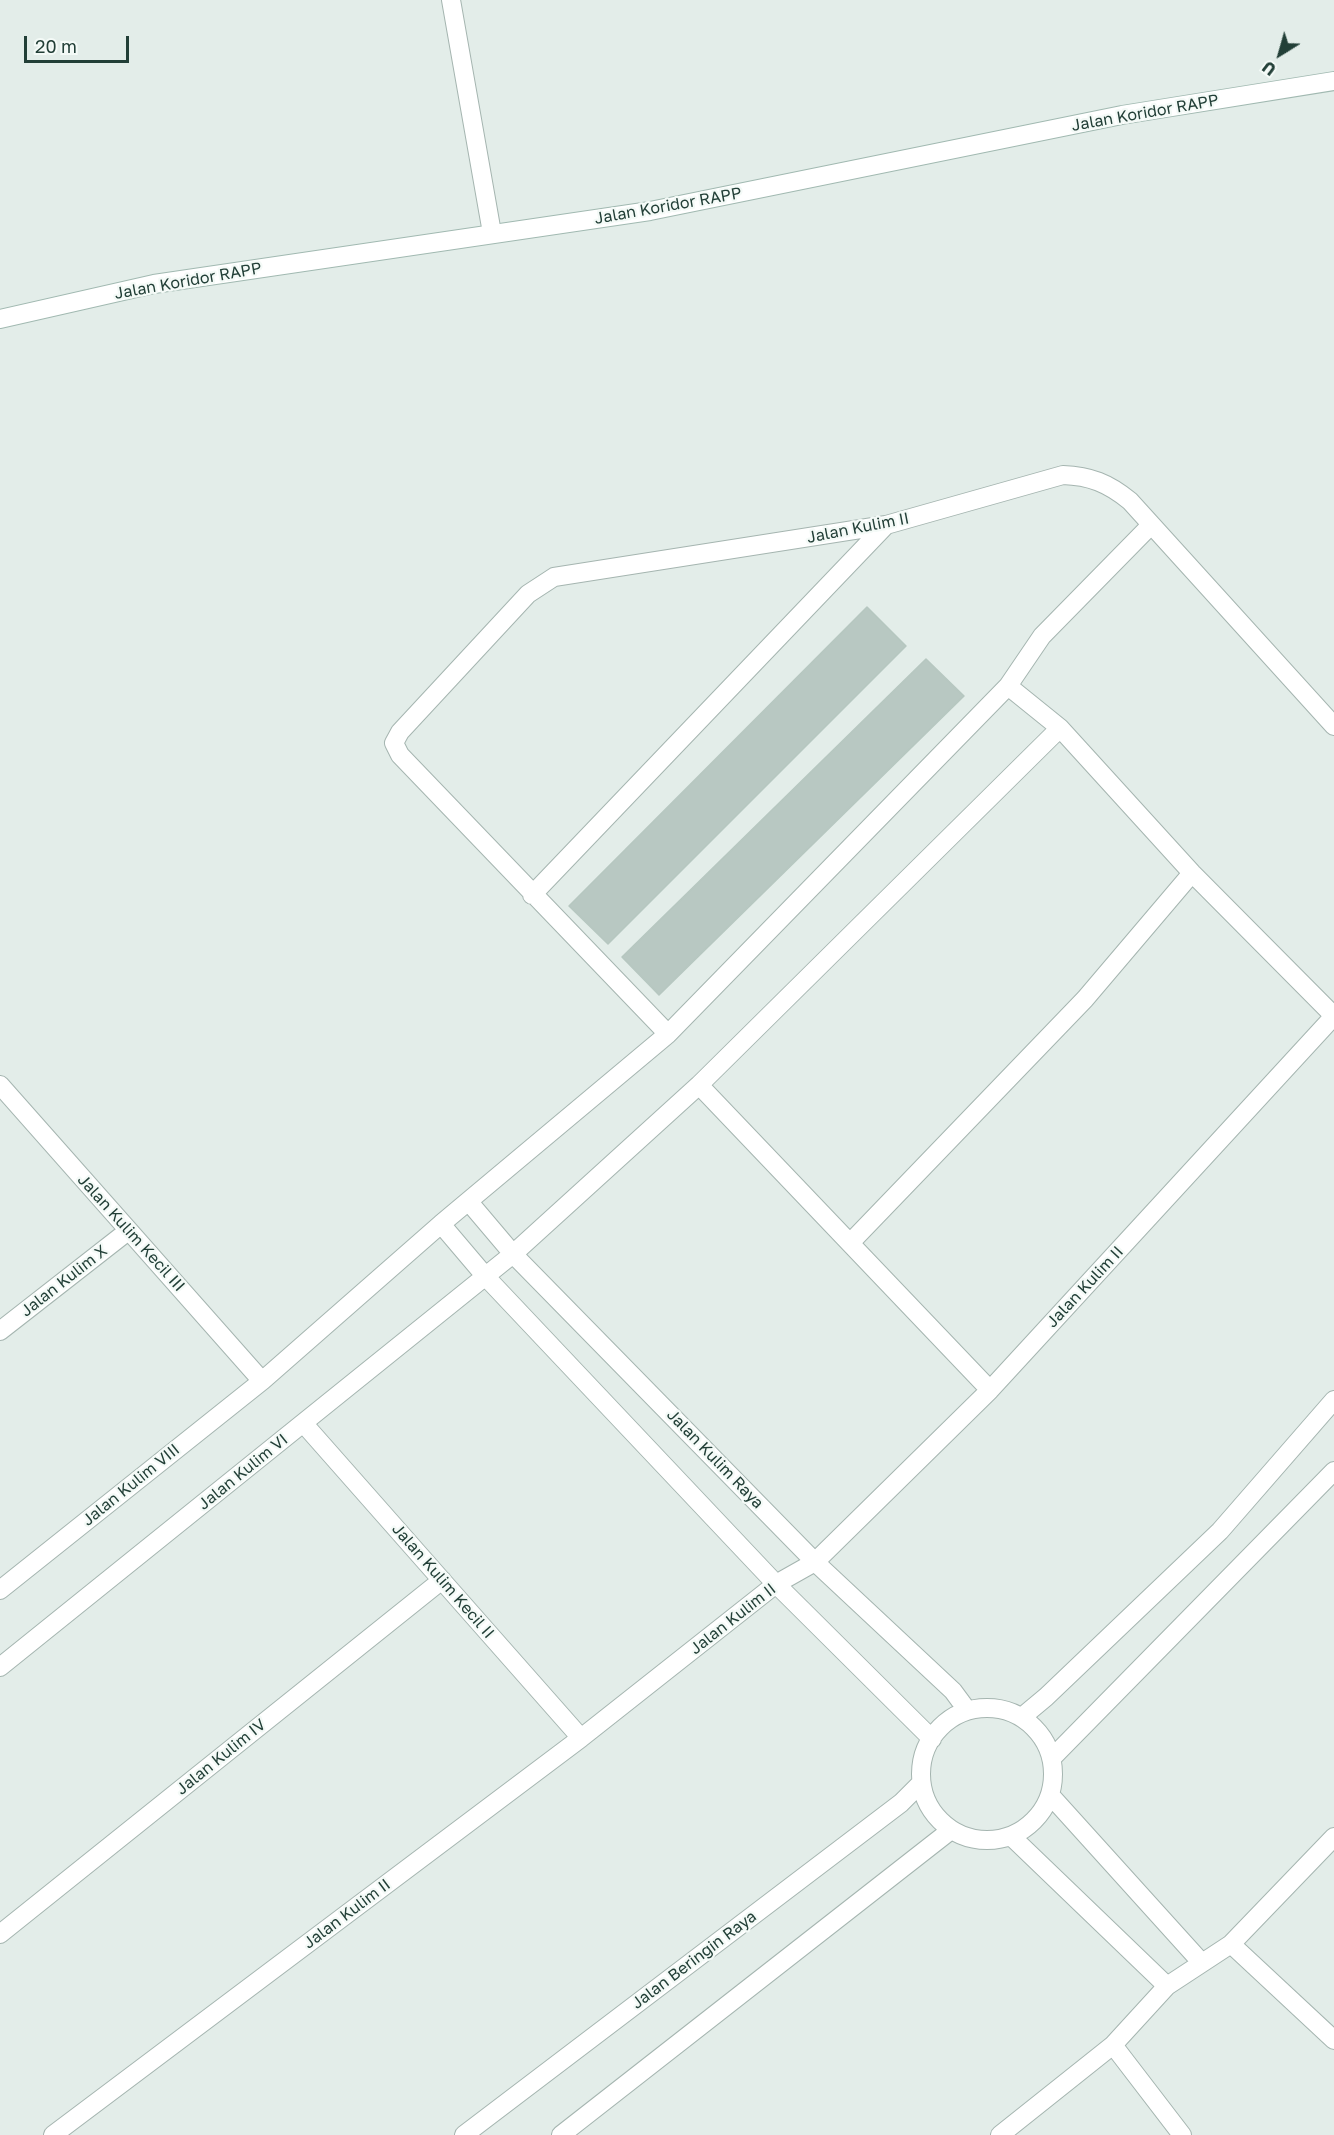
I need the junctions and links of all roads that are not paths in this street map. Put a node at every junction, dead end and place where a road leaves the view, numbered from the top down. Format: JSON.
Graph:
{"nodes":[{"id":1,"x":451,"y":0,"type":"edge"},
{"id":2,"x":1334,"y":81,"type":"edge"},
{"id":3,"x":492,"y":233,"type":"junction"},
{"id":4,"x":0,"y":319,"type":"edge"},
{"id":5,"x":886,"y":525,"type":"junction"},
{"id":6,"x":1151,"y":525,"type":"junction"},
{"id":7,"x":1008,"y":686,"type":"junction"},
{"id":8,"x":1334,"y":726,"type":"edge"},
{"id":9,"x":1060,"y":728,"type":"junction"},
{"id":10,"x":1192,"y":873,"type":"junction"},
{"id":11,"x":532,"y":895,"type":"junction"},
{"id":12,"x":1334,"y":1016,"type":"edge"},
{"id":13,"x":668,"y":1034,"type":"junction"},
{"id":14,"x":0,"y":1085,"type":"edge"},
{"id":15,"x":699,"y":1085,"type":"junction"},
{"id":16,"x":469,"y":1202,"type":"junction"},
{"id":17,"x":441,"y":1224,"type":"junction"},
{"id":18,"x":128,"y":1231,"type":"junction"},
{"id":19,"x":851,"y":1242,"type":"junction"},
{"id":20,"x":513,"y":1254,"type":"junction"},
{"id":21,"x":486,"y":1277,"type":"junction"},
{"id":22,"x":0,"y":1331,"type":"edge"},
{"id":23,"x":262,"y":1381,"type":"junction"},
{"id":24,"x":990,"y":1390,"type":"junction"},
{"id":25,"x":1334,"y":1400,"type":"edge"},
{"id":26,"x":304,"y":1424,"type":"junction"},
{"id":27,"x":1334,"y":1471,"type":"edge"},
{"id":28,"x":815,"y":1562,"type":"junction"},
{"id":29,"x":442,"y":1580,"type":"junction"},
{"id":30,"x":776,"y":1584,"type":"junction"},
{"id":31,"x":0,"y":1590,"type":"edge"},
{"id":32,"x":0,"y":1667,"type":"edge"},
{"id":33,"x":967,"y":1710,"type":"junction"},
{"id":34,"x":1022,"y":1717,"type":"junction"},
{"id":35,"x":581,"y":1738,"type":"junction"},
{"id":36,"x":932,"y":1739,"type":"junction"},
{"id":37,"x":1052,"y":1758,"type":"junction"},
{"id":38,"x":921,"y":1783,"type":"junction"},
{"id":39,"x":1051,"y":1796,"type":"junction"},
{"id":40,"x":951,"y":1830,"type":"junction"},
{"id":41,"x":1012,"y":1837,"type":"junction"},
{"id":42,"x":1334,"y":1837,"type":"edge"},
{"id":43,"x":0,"y":1934,"type":"edge"},
{"id":44,"x":1231,"y":1944,"type":"junction"},
{"id":45,"x":1201,"y":1962,"type":"junction"},
{"id":46,"x":1167,"y":1986,"type":"junction"},
{"id":47,"x":1334,"y":2040,"type":"edge"},
{"id":48,"x":1113,"y":2045,"type":"junction"},
{"id":49,"x":53,"y":2135,"type":"edge"},
{"id":50,"x":464,"y":2135,"type":"edge"},
{"id":51,"x":561,"y":2135,"type":"edge"},
{"id":52,"x":1000,"y":2135,"type":"edge"},
{"id":53,"x":1182,"y":2135,"type":"edge"}],
"edges":[{"from":1,"to":3,"type":"street"},
{"from":2,"to":3,"type":"street","name":"Jalan Koridor RAPP"},
{"from":3,"to":4,"type":"street","name":"Jalan Koridor RAPP"},
{"from":5,"to":6,"type":"street","name":"Jalan Kulim II"},
{"from":5,"to":11,"type":"street"},
{"from":5,"to":11,"type":"street","name":"Jalan Kulim II"},
{"from":6,"to":7,"type":"street","name":"Jalan Kulim VIII"},
{"from":6,"to":8,"type":"street","name":"Jalan Kulim II"},
{"from":7,"to":9,"type":"street"},
{"from":7,"to":13,"type":"street","name":"Jalan Kulim VIII"},
{"from":9,"to":10,"type":"street"},
{"from":9,"to":15,"type":"street","name":"Jalan Kulim VI"},
{"from":10,"to":12,"type":"street"},
{"from":10,"to":19,"type":"street"},
{"from":11,"to":13,"type":"street"},
{"from":12,"to":24,"type":"street","name":"Jalan Kulim II"},
{"from":13,"to":16,"type":"street","name":"Jalan Kulim VIII"},
{"from":14,"to":18,"type":"street","name":"Jalan Kulim Kecil III"},
{"from":15,"to":19,"type":"street"},
{"from":15,"to":20,"type":"street","name":"Jalan Kulim VI"},
{"from":16,"to":17,"type":"street","name":"Jalan Kulim VIII"},
{"from":16,"to":20,"type":"street","name":"Jalan Kulim Raya"},
{"from":17,"to":21,"type":"street"},
{"from":17,"to":23,"type":"street","name":"Jalan Kulim VIII"},
{"from":18,"to":22,"type":"street","name":"Jalan Kulim X"},
{"from":18,"to":23,"type":"street","name":"Jalan Kulim Kecil III"},
{"from":19,"to":24,"type":"street"},
{"from":20,"to":21,"type":"street","name":"Jalan Kulim VI"},
{"from":20,"to":28,"type":"street","name":"Jalan Kulim Raya"},
{"from":21,"to":26,"type":"street","name":"Jalan Kulim VI"},
{"from":21,"to":30,"type":"street"},
{"from":23,"to":31,"type":"street","name":"Jalan Kulim VIII"},
{"from":24,"to":28,"type":"street","name":"Jalan Kulim II"},
{"from":25,"to":34,"type":"street"},
{"from":26,"to":29,"type":"street","name":"Jalan Kulim Kecil II"},
{"from":26,"to":32,"type":"street","name":"Jalan Kulim VI"},
{"from":27,"to":37,"type":"street"},
{"from":28,"to":30,"type":"street","name":"Jalan Kulim II"},
{"from":28,"to":33,"type":"street","name":"Jalan Kulim Raya"},
{"from":29,"to":35,"type":"street","name":"Jalan Kulim Kecil II"},
{"from":29,"to":43,"type":"street","name":"Jalan Kulim IV"},
{"from":30,"to":35,"type":"street","name":"Jalan Kulim II"},
{"from":30,"to":36,"type":"street"},
{"from":33,"to":34,"type":"street"},
{"from":33,"to":36,"type":"street"},
{"from":34,"to":37,"type":"street"},
{"from":35,"to":49,"type":"street","name":"Jalan Kulim II"},
{"from":36,"to":38,"type":"street"},
{"from":37,"to":39,"type":"street"},
{"from":38,"to":40,"type":"street"},
{"from":38,"to":50,"type":"street","name":"Jalan Beringin Raya"},
{"from":39,"to":41,"type":"street"},
{"from":39,"to":45,"type":"street"},
{"from":40,"to":41,"type":"street"},
{"from":40,"to":51,"type":"street"},
{"from":41,"to":46,"type":"street"},
{"from":42,"to":44,"type":"street"},
{"from":44,"to":45,"type":"street"},
{"from":44,"to":47,"type":"street"},
{"from":45,"to":46,"type":"street"},
{"from":46,"to":48,"type":"street"},
{"from":48,"to":52,"type":"street"},
{"from":48,"to":53,"type":"street"}]}
